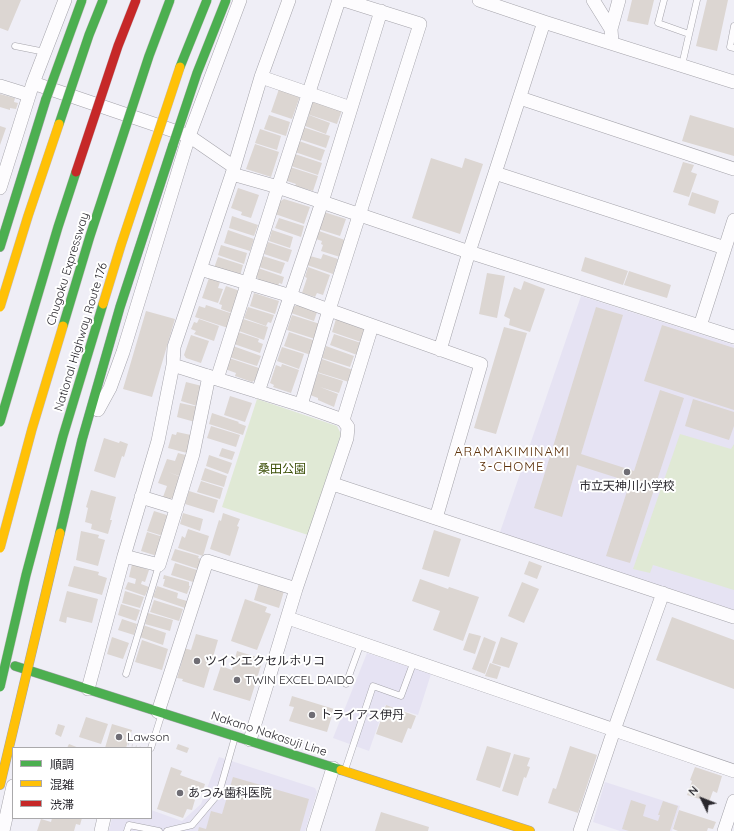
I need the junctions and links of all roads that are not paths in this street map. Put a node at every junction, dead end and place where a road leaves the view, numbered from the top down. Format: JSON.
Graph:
{"nodes":[{"id":1,"x":65,"y":0,"type":"edge"},
{"id":2,"x":82,"y":0,"type":"edge"},
{"id":3,"x":103,"y":0,"type":"edge"},
{"id":4,"x":136,"y":0,"type":"edge"},
{"id":5,"x":170,"y":0,"type":"edge"},
{"id":6,"x":207,"y":0,"type":"edge"},
{"id":7,"x":226,"y":0,"type":"edge"},
{"id":8,"x":240,"y":0,"type":"edge"},
{"id":9,"x":288,"y":0,"type":"edge"},
{"id":10,"x":340,"y":0,"type":"edge"},
{"id":11,"x":344,"y":0,"type":"edge"},
{"id":12,"x":479,"y":0,"type":"edge"},
{"id":13,"x":593,"y":0,"type":"edge"},
{"id":14,"x":619,"y":0,"type":"edge"},
{"id":15,"x":664,"y":0,"type":"edge"},
{"id":16,"x":697,"y":0,"type":"edge"},
{"id":17,"x":381,"y":11,"type":"junction"},
{"id":18,"x":544,"y":22,"type":"junction"},
{"id":19,"x":734,"y":26,"type":"edge"},
{"id":20,"x":611,"y":29,"type":"junction"},
{"id":21,"x":689,"y":34,"type":"junction"},
{"id":22,"x":612,"y":43,"type":"junction"},
{"id":23,"x":16,"y":46,"type":"dead end"},
{"id":24,"x":734,"y":48,"type":"edge"},
{"id":25,"x":45,"y":52,"type":"junction"},
{"id":26,"x":682,"y":65,"type":"junction"},
{"id":27,"x":261,"y":77,"type":"junction"},
{"id":28,"x":734,"y":82,"type":"edge"},
{"id":29,"x":0,"y":86,"type":"edge"},
{"id":30,"x":31,"y":89,"type":"junction"},
{"id":31,"x":308,"y":93,"type":"junction"},
{"id":32,"x":520,"y":98,"type":"junction"},
{"id":33,"x":351,"y":108,"type":"junction"},
{"id":34,"x":189,"y":136,"type":"junction"},
{"id":35,"x":734,"y":169,"type":"edge"},
{"id":36,"x":232,"y":170,"type":"junction"},
{"id":37,"x":495,"y":173,"type":"junction"},
{"id":38,"x":278,"y":187,"type":"junction"},
{"id":39,"x":0,"y":188,"type":"edge"},
{"id":40,"x":322,"y":202,"type":"junction"},
{"id":41,"x":360,"y":215,"type":"junction"},
{"id":42,"x":734,"y":220,"type":"edge"},
{"id":43,"x":0,"y":247,"type":"edge"},
{"id":44,"x":725,"y":248,"type":"junction"},
{"id":45,"x":469,"y":252,"type":"junction"},
{"id":46,"x":200,"y":269,"type":"junction"},
{"id":47,"x":247,"y":283,"type":"junction"},
{"id":48,"x":291,"y":296,"type":"junction"},
{"id":49,"x":0,"y":307,"type":"edge"},
{"id":50,"x":329,"y":310,"type":"junction"},
{"id":51,"x":372,"y":326,"type":"junction"},
{"id":52,"x":700,"y":326,"type":"junction"},
{"id":53,"x":734,"y":337,"type":"edge"},
{"id":54,"x":440,"y":350,"type":"junction"},
{"id":55,"x":174,"y":365,"type":"junction"},
{"id":56,"x":213,"y":378,"type":"junction"},
{"id":57,"x":258,"y":392,"type":"junction"},
{"id":58,"x":301,"y":405,"type":"junction"},
{"id":59,"x":343,"y":420,"type":"junction"},
{"id":60,"x":0,"y":422,"type":"edge"},
{"id":61,"x":82,"y":440,"type":"junction"},
{"id":62,"x":333,"y":484,"type":"junction"},
{"id":63,"x":141,"y":497,"type":"junction"},
{"id":64,"x":177,"y":508,"type":"junction"},
{"id":65,"x":436,"y":518,"type":"junction"},
{"id":66,"x":0,"y":548,"type":"edge"},
{"id":67,"x":124,"y":556,"type":"junction"},
{"id":68,"x":159,"y":566,"type":"junction"},
{"id":69,"x":296,"y":589,"type":"junction"},
{"id":70,"x":663,"y":593,"type":"junction"},
{"id":71,"x":734,"y":617,"type":"edge"},
{"id":72,"x":288,"y":618,"type":"junction"},
{"id":73,"x":361,"y":643,"type":"junction"},
{"id":74,"x":0,"y":661,"type":"edge"},
{"id":75,"x":414,"y":661,"type":"junction"},
{"id":76,"x":28,"y":670,"type":"junction"},
{"id":77,"x":126,"y":674,"type":"dead end"},
{"id":78,"x":346,"y":684,"type":"dead end"},
{"id":79,"x":0,"y":687,"type":"edge"},
{"id":80,"x":88,"y":689,"type":"junction"},
{"id":81,"x":160,"y":712,"type":"junction"},
{"id":82,"x":614,"y":730,"type":"junction"},
{"id":83,"x":236,"y":736,"type":"junction"},
{"id":84,"x":250,"y":740,"type":"junction"},
{"id":85,"x":151,"y":747,"type":"edge"},
{"id":86,"x":8,"y":749,"type":"junction"},
{"id":87,"x":12,"y":759,"type":"edge"},
{"id":88,"x":339,"y":770,"type":"junction"},
{"id":89,"x":734,"y":771,"type":"edge"},
{"id":90,"x":0,"y":785,"type":"edge"},
{"id":91,"x":12,"y":790,"type":"edge"},
{"id":92,"x":734,"y":801,"type":"edge"},
{"id":93,"x":104,"y":819,"type":"edge"},
{"id":94,"x":3,"y":831,"type":"edge"},
{"id":95,"x":101,"y":831,"type":"edge"},
{"id":96,"x":127,"y":831,"type":"edge"},
{"id":97,"x":159,"y":831,"type":"edge"},
{"id":98,"x":167,"y":831,"type":"edge"},
{"id":99,"x":313,"y":831,"type":"edge"},
{"id":100,"x":530,"y":831,"type":"edge"},
{"id":101,"x":580,"y":831,"type":"edge"},
{"id":102,"x":724,"y":831,"type":"edge"}],
"edges":[{"from":1,"to":25,"type":"street"},
{"from":2,"to":43,"type":"main road","bridge":true},
{"from":3,"to":49,"type":"main road","bridge":true},
{"from":4,"to":60,"type":"main road","name":"Chugoku Expressway","bridge":true},
{"from":5,"to":66,"type":"main road","name":"Chugoku Expressway","bridge":true},
{"from":6,"to":79,"type":"main road","name":"National Highway Route 176","bridge":true},
{"from":7,"to":61,"type":"main road","bridge":true},
{"from":8,"to":34,"type":"street"},
{"from":9,"to":27,"type":"street"},
{"from":10,"to":31,"type":"street"},
{"from":11,"to":17,"type":"street"},
{"from":12,"to":18,"type":"street"},
{"from":13,"to":20,"type":"street"},
{"from":14,"to":20,"type":"street"},
{"from":15,"to":21,"type":"lane"},
{"from":16,"to":21,"type":"lane"},
{"from":17,"to":33,"type":"street"},
{"from":17,"to":41,"type":"street"},
{"from":18,"to":22,"type":"street"},
{"from":18,"to":32,"type":"street"},
{"from":19,"to":24,"type":"lane"},
{"from":20,"to":22,"type":"street"},
{"from":21,"to":26,"type":"lane"},
{"from":22,"to":26,"type":"street"},
{"from":23,"to":25,"type":"lane"},
{"from":25,"to":30,"type":"street"},
{"from":26,"to":28,"type":"street"},
{"from":27,"to":31,"type":"street"},
{"from":27,"to":36,"type":"street"},
{"from":29,"to":30,"type":"street"},
{"from":30,"to":34,"type":"street"},
{"from":30,"to":39,"type":"street"},
{"from":31,"to":33,"type":"street"},
{"from":31,"to":38,"type":"street"},
{"from":32,"to":35,"type":"street"},
{"from":32,"to":37,"type":"street"},
{"from":33,"to":40,"type":"street"},
{"from":34,"to":36,"type":"street"},
{"from":34,"to":61,"type":"street"},
{"from":36,"to":38,"type":"street"},
{"from":36,"to":46,"type":"street"},
{"from":37,"to":44,"type":"street"},
{"from":37,"to":45,"type":"street"},
{"from":38,"to":40,"type":"street"},
{"from":38,"to":47,"type":"street"},
{"from":40,"to":41,"type":"street"},
{"from":40,"to":48,"type":"street"},
{"from":41,"to":45,"type":"street"},
{"from":41,"to":50,"type":"street"},
{"from":42,"to":44,"type":"street"},
{"from":44,"to":52,"type":"street"},
{"from":45,"to":52,"type":"street"},
{"from":45,"to":54,"type":"street"},
{"from":46,"to":47,"type":"street"},
{"from":46,"to":55,"type":"street"},
{"from":47,"to":48,"type":"street"},
{"from":47,"to":56,"type":"street"},
{"from":48,"to":50,"type":"street"},
{"from":48,"to":57,"type":"street"},
{"from":50,"to":51,"type":"street"},
{"from":50,"to":58,"type":"street"},
{"from":51,"to":54,"type":"street"},
{"from":51,"to":59,"type":"street"},
{"from":52,"to":53,"type":"street"},
{"from":54,"to":65,"type":"street"},
{"from":55,"to":56,"type":"street"},
{"from":55,"to":63,"type":"street"},
{"from":56,"to":57,"type":"street"},
{"from":56,"to":64,"type":"street"},
{"from":57,"to":58,"type":"street"},
{"from":58,"to":59,"type":"street"},
{"from":59,"to":62,"type":"street"},
{"from":61,"to":76,"type":"main road"},
{"from":62,"to":65,"type":"street"},
{"from":62,"to":69,"type":"street"},
{"from":63,"to":64,"type":"street"},
{"from":63,"to":67,"type":"street"},
{"from":64,"to":68,"type":"street"},
{"from":65,"to":70,"type":"street"},
{"from":67,"to":68,"type":"street"},
{"from":67,"to":80,"type":"street"},
{"from":68,"to":77,"type":"lane"},
{"from":69,"to":72,"type":"street"},
{"from":69,"to":81,"type":"street"},
{"from":70,"to":71,"type":"street"},
{"from":70,"to":82,"type":"street"},
{"from":72,"to":73,"type":"street"},
{"from":72,"to":84,"type":"street"},
{"from":73,"to":75,"type":"street"},
{"from":73,"to":78,"type":"lane"},
{"from":74,"to":76,"type":"main road","name":"Nakano Nakasuji Line"},
{"from":75,"to":82,"type":"street"},
{"from":75,"to":88,"type":"lane"},
{"from":76,"to":80,"type":"main road","name":"Nakano Nakasuji Line"},
{"from":76,"to":86,"type":"main road"},
{"from":80,"to":81,"type":"main road","name":"Nakano Nakasuji Line"},
{"from":81,"to":83,"type":"main road","name":"Nakano Nakasuji Line"},
{"from":81,"to":85,"type":"lane"},
{"from":82,"to":89,"type":"street"},
{"from":82,"to":101,"type":"street"},
{"from":83,"to":84,"type":"main road","name":"Nakano Nakasuji Line"},
{"from":83,"to":98,"type":"lane"},
{"from":84,"to":88,"type":"main road","name":"Nakano Nakasuji Line"},
{"from":86,"to":87,"type":"street"},
{"from":86,"to":90,"type":"main road"},
{"from":88,"to":99,"type":"street"},
{"from":88,"to":100,"type":"main road","name":"Nakano Nakasuji Line"},
{"from":91,"to":94,"type":"street"},
{"from":92,"to":102,"type":"street"},
{"from":93,"to":95,"type":"street"},
{"from":96,"to":97,"type":"lane"}]}
